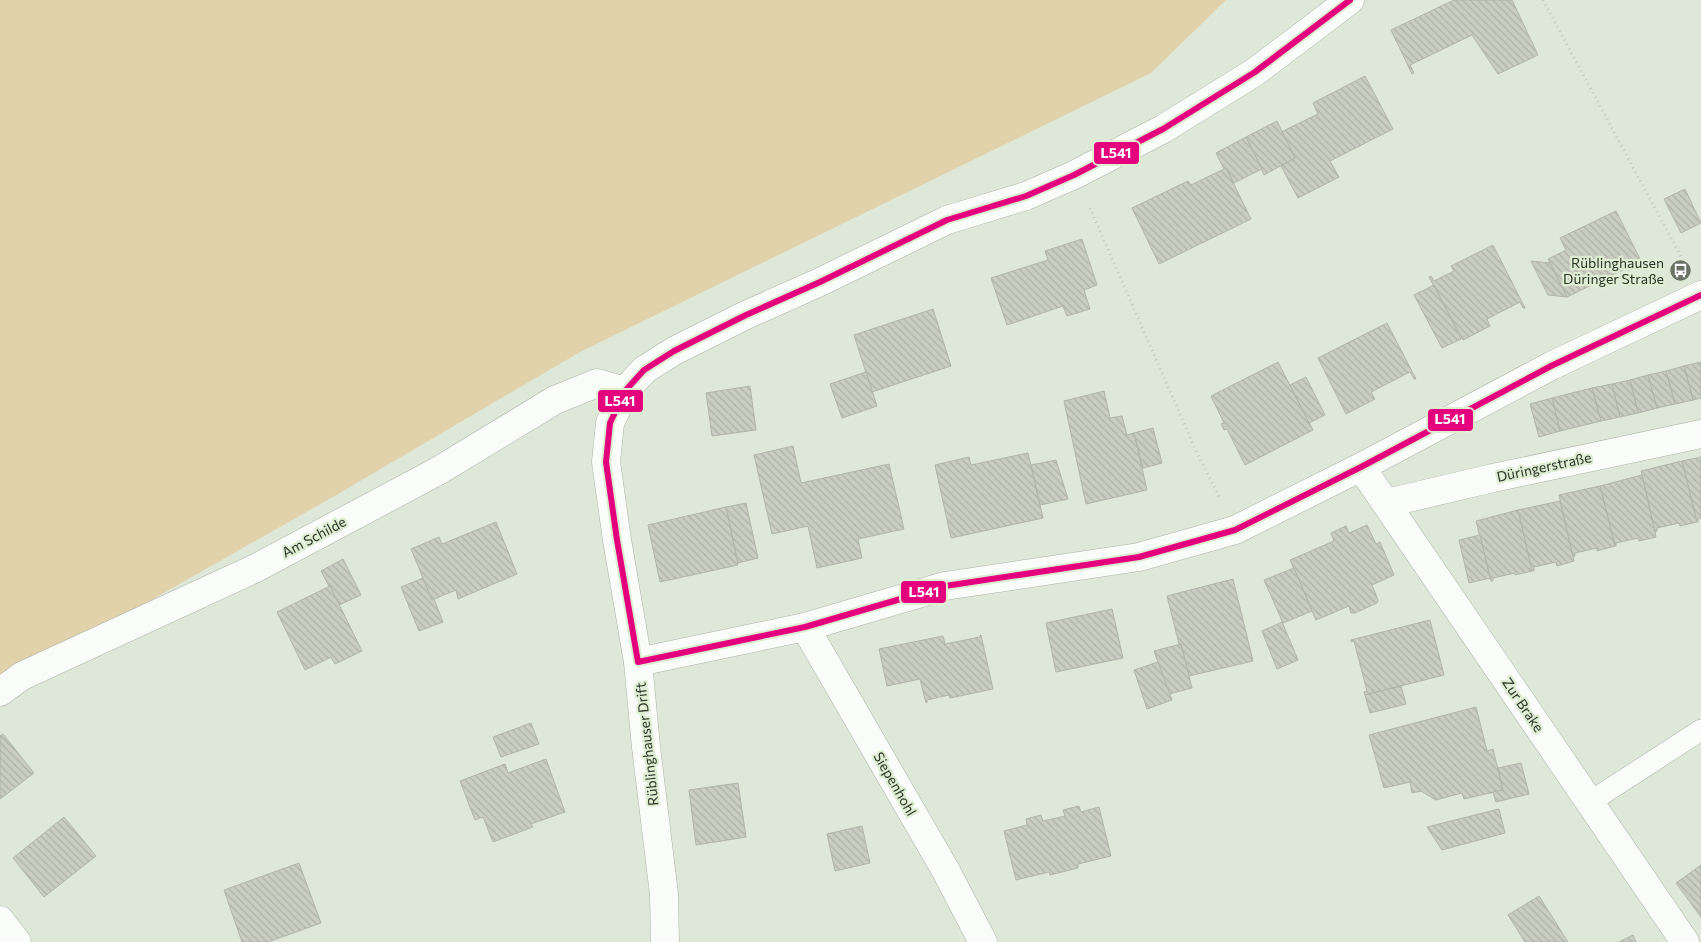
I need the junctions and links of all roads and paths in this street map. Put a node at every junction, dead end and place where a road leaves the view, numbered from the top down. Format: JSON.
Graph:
{"nodes":[{"id":1,"x":1350,"y":0,"type":"edge"},
{"id":2,"x":1543,"y":0,"type":"edge"},
{"id":3,"x":1102,"y":234,"type":"dead end"},
{"id":4,"x":1687,"y":267,"type":"dead end"},
{"id":5,"x":1701,"y":295,"type":"edge"},
{"id":6,"x":625,"y":391,"type":"junction"},
{"id":7,"x":1701,"y":434,"type":"edge"},
{"id":8,"x":1362,"y":467,"type":"junction"},
{"id":9,"x":1216,"y":491,"type":"dead end"},
{"id":10,"x":1387,"y":503,"type":"junction"},
{"id":11,"x":805,"y":627,"type":"junction"},
{"id":12,"x":638,"y":662,"type":"junction"},
{"id":13,"x":0,"y":692,"type":"edge"},
{"id":14,"x":1701,"y":730,"type":"edge"},
{"id":15,"x":1590,"y":802,"type":"junction"},
{"id":16,"x":0,"y":920,"type":"edge"},
{"id":17,"x":17,"y":942,"type":"edge"},
{"id":18,"x":665,"y":942,"type":"edge"},
{"id":19,"x":983,"y":942,"type":"edge"},
{"id":20,"x":1685,"y":942,"type":"edge"}],
"edges":[{"from":1,"to":6,"type":"street","name":"Rüblinghauser Drift"},
{"from":2,"to":4,"type":"path"},
{"from":3,"to":9,"type":"path"},
{"from":5,"to":8,"type":"street"},
{"from":6,"to":12,"type":"street","name":"Rüblinghauser Drift"},
{"from":6,"to":13,"type":"street","name":"Am Schilde"},
{"from":7,"to":10,"type":"street","name":"Düringerstraße"},
{"from":8,"to":10,"type":"street","name":"Zur Brake"},
{"from":8,"to":11,"type":"street"},
{"from":10,"to":15,"type":"street","name":"Zur Brake"},
{"from":11,"to":12,"type":"street"},
{"from":11,"to":19,"type":"street","name":"Siepenhohl"},
{"from":12,"to":18,"type":"street","name":"Rüblinghauser Drift"},
{"from":14,"to":15,"type":"lane"},
{"from":15,"to":20,"type":"street","name":"Zur Brake"},
{"from":16,"to":17,"type":"street"}]}
